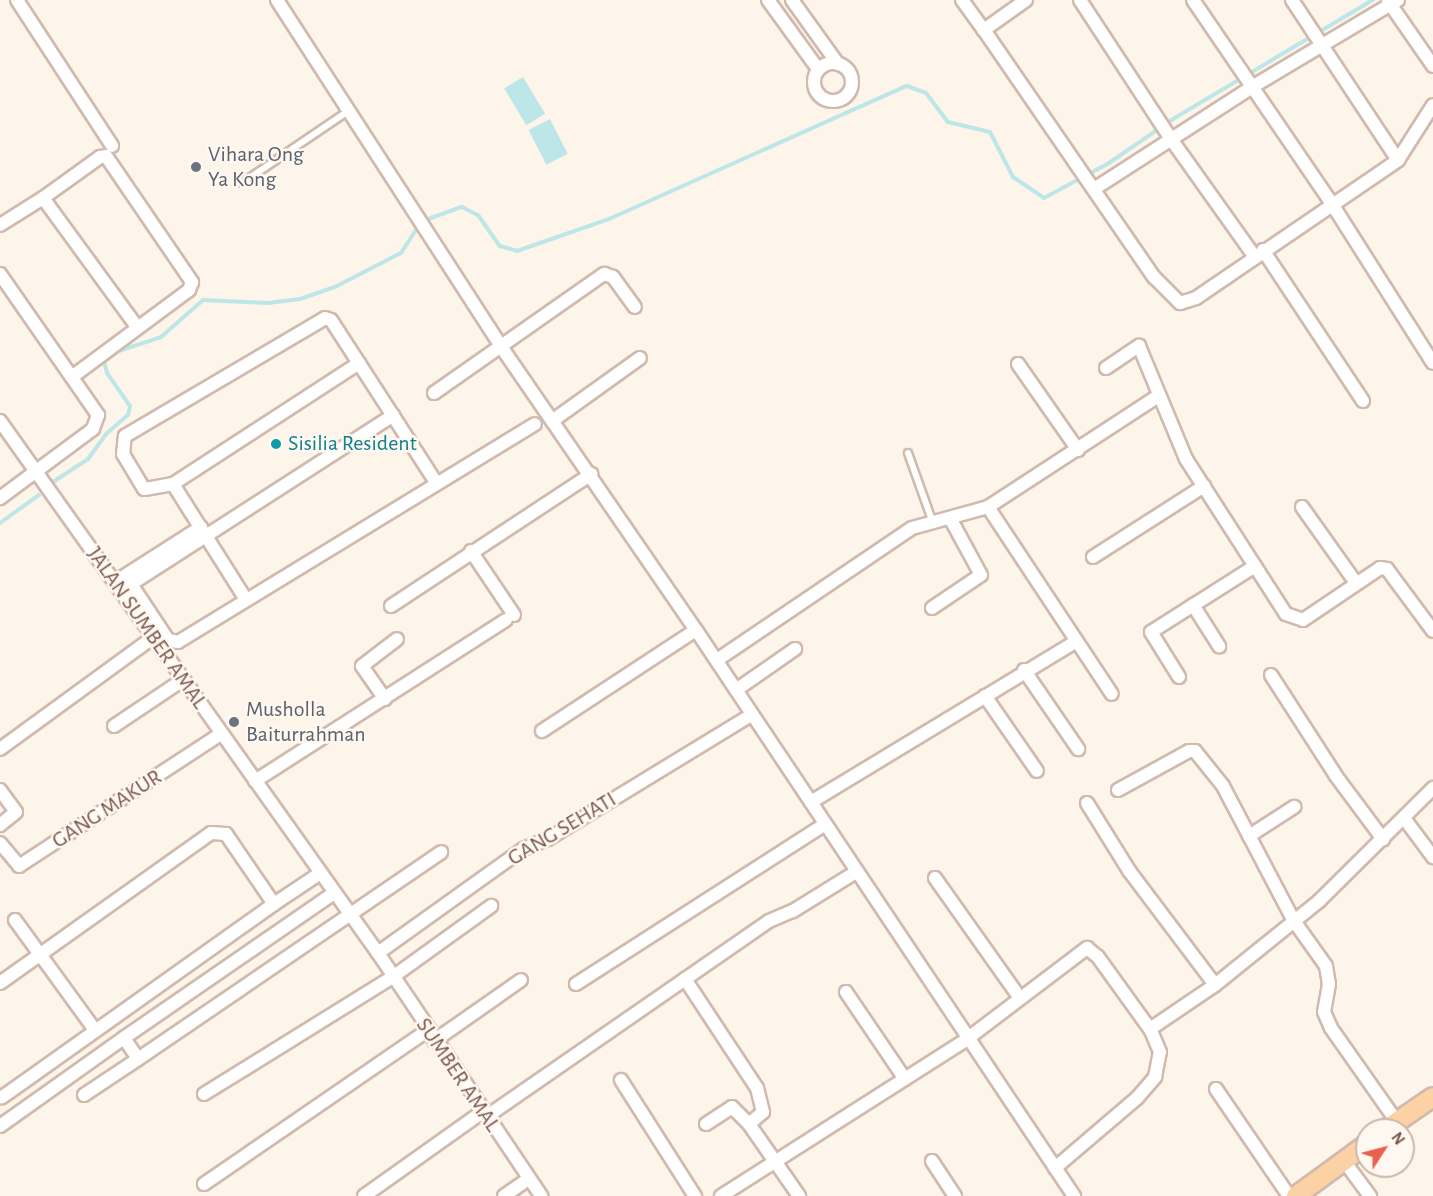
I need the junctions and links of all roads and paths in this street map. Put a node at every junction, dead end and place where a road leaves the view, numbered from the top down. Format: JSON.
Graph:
{"nodes":[{"id":1,"x":17,"y":0,"type":"edge"},
{"id":2,"x":278,"y":0,"type":"edge"},
{"id":3,"x":768,"y":0,"type":"edge"},
{"id":4,"x":792,"y":0,"type":"edge"},
{"id":5,"x":962,"y":0,"type":"edge"},
{"id":6,"x":1026,"y":0,"type":"edge"},
{"id":7,"x":1080,"y":0,"type":"edge"},
{"id":8,"x":1193,"y":0,"type":"edge"},
{"id":9,"x":1292,"y":0,"type":"edge"},
{"id":10,"x":1392,"y":2,"type":"edge"},
{"id":11,"x":984,"y":30,"type":"junction"},
{"id":12,"x":1321,"y":42,"type":"junction"},
{"id":13,"x":838,"y":64,"type":"junction"},
{"id":14,"x":1433,"y":66,"type":"edge"},
{"id":15,"x":818,"y":69,"type":"junction"},
{"id":16,"x":1250,"y":84,"type":"junction"},
{"id":17,"x":1433,"y":105,"type":"edge"},
{"id":18,"x":347,"y":112,"type":"junction"},
{"id":19,"x":1169,"y":136,"type":"junction"},
{"id":20,"x":112,"y":146,"type":"dead end"},
{"id":21,"x":1398,"y":160,"type":"junction"},
{"id":22,"x":242,"y":183,"type":"dead end"},
{"id":23,"x":1093,"y":187,"type":"junction"},
{"id":24,"x":43,"y":198,"type":"junction"},
{"id":25,"x":1332,"y":204,"type":"junction"},
{"id":26,"x":0,"y":225,"type":"edge"},
{"id":27,"x":1258,"y":253,"type":"junction"},
{"id":28,"x":0,"y":274,"type":"edge"},
{"id":29,"x":635,"y":307,"type":"dead end"},
{"id":30,"x":137,"y":327,"type":"junction"},
{"id":31,"x":502,"y":348,"type":"junction"},
{"id":32,"x":639,"y":358,"type":"dead end"},
{"id":33,"x":359,"y":363,"type":"junction"},
{"id":34,"x":1433,"y":363,"type":"edge"},
{"id":35,"x":1018,"y":364,"type":"dead end"},
{"id":36,"x":1106,"y":368,"type":"dead end"},
{"id":37,"x":73,"y":376,"type":"junction"},
{"id":38,"x":434,"y":393,"type":"dead end"},
{"id":39,"x":1158,"y":396,"type":"junction"},
{"id":40,"x":1363,"y":401,"type":"dead end"},
{"id":41,"x":393,"y":415,"type":"junction"},
{"id":42,"x":0,"y":421,"type":"edge"},
{"id":43,"x":552,"y":421,"type":"junction"},
{"id":44,"x":535,"y":424,"type":"dead end"},
{"id":45,"x":1078,"y":450,"type":"junction"},
{"id":46,"x":908,"y":453,"type":"dead end"},
{"id":47,"x":37,"y":474,"type":"junction"},
{"id":48,"x":591,"y":474,"type":"junction"},
{"id":49,"x":435,"y":481,"type":"junction"},
{"id":50,"x":173,"y":484,"type":"junction"},
{"id":51,"x":1203,"y":486,"type":"junction"},
{"id":52,"x":0,"y":498,"type":"edge"},
{"id":53,"x":988,"y":507,"type":"junction"},
{"id":54,"x":1302,"y":507,"type":"dead end"},
{"id":55,"x":951,"y":518,"type":"junction"},
{"id":56,"x":932,"y":520,"type":"junction"},
{"id":57,"x":204,"y":530,"type":"junction"},
{"id":58,"x":471,"y":551,"type":"junction"},
{"id":59,"x":1093,"y":557,"type":"dead end"},
{"id":60,"x":1255,"y":566,"type":"junction"},
{"id":61,"x":1356,"y":583,"type":"junction"},
{"id":62,"x":122,"y":585,"type":"junction"},
{"id":63,"x":245,"y":598,"type":"junction"},
{"id":64,"x":1193,"y":605,"type":"junction"},
{"id":65,"x":391,"y":606,"type":"dead end"},
{"id":66,"x":932,"y":608,"type":"dead end"},
{"id":67,"x":696,"y":630,"type":"junction"},
{"id":68,"x":1433,"y":631,"type":"edge"},
{"id":69,"x":155,"y":636,"type":"junction"},
{"id":70,"x":397,"y":639,"type":"dead end"},
{"id":71,"x":1076,"y":642,"type":"junction"},
{"id":72,"x":1219,"y":646,"type":"dead end"},
{"id":73,"x":795,"y":649,"type":"dead end"},
{"id":74,"x":717,"y":660,"type":"junction"},
{"id":75,"x":1024,"y":670,"type":"junction"},
{"id":76,"x":1270,"y":675,"type":"dead end"},
{"id":77,"x":1179,"y":677,"type":"dead end"},
{"id":78,"x":184,"y":679,"type":"junction"},
{"id":79,"x":736,"y":690,"type":"junction"},
{"id":80,"x":1112,"y":694,"type":"dead end"},
{"id":81,"x":985,"y":696,"type":"junction"},
{"id":82,"x":385,"y":699,"type":"junction"},
{"id":83,"x":752,"y":715,"type":"junction"},
{"id":84,"x":114,"y":726,"type":"dead end"},
{"id":85,"x":542,"y":731,"type":"dead end"},
{"id":86,"x":221,"y":734,"type":"junction"},
{"id":87,"x":0,"y":749,"type":"edge"},
{"id":88,"x":1078,"y":749,"type":"dead end"},
{"id":89,"x":1037,"y":771,"type":"dead end"},
{"id":90,"x":255,"y":781,"type":"junction"},
{"id":91,"x":1433,"y":788,"type":"edge"},
{"id":92,"x":0,"y":790,"type":"edge"},
{"id":93,"x":1118,"y":790,"type":"dead end"},
{"id":94,"x":811,"y":802,"type":"junction"},
{"id":95,"x":1087,"y":803,"type":"dead end"},
{"id":96,"x":1294,"y":807,"type":"dead end"},
{"id":97,"x":1404,"y":818,"type":"junction"},
{"id":98,"x":825,"y":824,"type":"junction"},
{"id":99,"x":0,"y":825,"type":"edge"},
{"id":100,"x":1249,"y":836,"type":"junction"},
{"id":101,"x":1383,"y":838,"type":"junction"},
{"id":102,"x":0,"y":843,"type":"edge"},
{"id":103,"x":441,"y":852,"type":"dead end"},
{"id":104,"x":1433,"y":857,"type":"edge"},
{"id":105,"x":856,"y":872,"type":"junction"},
{"id":106,"x":320,"y":874,"type":"junction"},
{"id":107,"x":935,"y":878,"type":"dead end"},
{"id":108,"x":334,"y":893,"type":"junction"},
{"id":109,"x":274,"y":904,"type":"junction"},
{"id":110,"x":491,"y":906,"type":"dead end"},
{"id":111,"x":351,"y":915,"type":"junction"},
{"id":112,"x":15,"y":920,"type":"dead end"},
{"id":113,"x":1294,"y":921,"type":"junction"},
{"id":114,"x":378,"y":953,"type":"junction"},
{"id":115,"x":41,"y":955,"type":"junction"},
{"id":116,"x":394,"y":976,"type":"junction"},
{"id":117,"x":686,"y":979,"type":"junction"},
{"id":118,"x":521,"y":980,"type":"dead end"},
{"id":119,"x":0,"y":983,"type":"edge"},
{"id":120,"x":576,"y":984,"type":"dead end"},
{"id":121,"x":1215,"y":985,"type":"junction"},
{"id":122,"x":846,"y":992,"type":"dead end"},
{"id":123,"x":1020,"y":999,"type":"junction"},
{"id":124,"x":1150,"y":1029,"type":"junction"},
{"id":125,"x":95,"y":1030,"type":"junction"},
{"id":126,"x":431,"y":1036,"type":"junction"},
{"id":127,"x":124,"y":1038,"type":"junction"},
{"id":128,"x":967,"y":1040,"type":"junction"},
{"id":129,"x":138,"y":1059,"type":"junction"},
{"id":130,"x":621,"y":1080,"type":"dead end"},
{"id":131,"x":905,"y":1080,"type":"junction"},
{"id":132,"x":1216,"y":1089,"type":"dead end"},
{"id":133,"x":204,"y":1094,"type":"dead end"},
{"id":134,"x":84,"y":1095,"type":"dead end"},
{"id":135,"x":2,"y":1097,"type":"dead end"},
{"id":136,"x":1433,"y":1097,"type":"edge"},
{"id":137,"x":484,"y":1115,"type":"junction"},
{"id":138,"x":1386,"y":1118,"type":"edge"},
{"id":139,"x":1403,"y":1118,"type":"edge"},
{"id":140,"x":706,"y":1124,"type":"dead end"},
{"id":141,"x":749,"y":1124,"type":"junction"},
{"id":142,"x":0,"y":1126,"type":"edge"},
{"id":143,"x":1355,"y":1153,"type":"edge"},
{"id":144,"x":932,"y":1161,"type":"dead end"},
{"id":145,"x":1344,"y":1161,"type":"junction"},
{"id":146,"x":775,"y":1164,"type":"junction"},
{"id":147,"x":1055,"y":1168,"type":"junction"},
{"id":148,"x":528,"y":1179,"type":"junction"},
{"id":149,"x":204,"y":1184,"type":"dead end"},
{"id":150,"x":364,"y":1196,"type":"edge"},
{"id":151,"x":504,"y":1196,"type":"edge"},
{"id":152,"x":541,"y":1196,"type":"edge"},
{"id":153,"x":695,"y":1196,"type":"edge"},
{"id":154,"x":721,"y":1196,"type":"edge"},
{"id":155,"x":800,"y":1196,"type":"edge"},
{"id":156,"x":955,"y":1196,"type":"edge"},
{"id":157,"x":1074,"y":1196,"type":"edge"},
{"id":158,"x":1289,"y":1196,"type":"edge"},
{"id":159,"x":1296,"y":1196,"type":"edge"},
{"id":160,"x":1370,"y":1196,"type":"edge"}],
"edges":[{"from":1,"to":20,"type":"street"},
{"from":2,"to":18,"type":"street"},
{"from":3,"to":15,"type":"street"},
{"from":4,"to":13,"type":"street"},
{"from":5,"to":11,"type":"street"},
{"from":6,"to":11,"type":"street"},
{"from":7,"to":19,"type":"street"},
{"from":8,"to":16,"type":"street"},
{"from":9,"to":12,"type":"street"},
{"from":10,"to":12,"type":"street"},
{"from":10,"to":14,"type":"street"},
{"from":11,"to":23,"type":"street"},
{"from":12,"to":16,"type":"street"},
{"from":12,"to":21,"type":"street"},
{"from":13,"to":15,"type":"street"},
{"from":13,"to":15,"type":"street"},
{"from":16,"to":19,"type":"street"},
{"from":16,"to":25,"type":"street"},
{"from":17,"to":21,"type":"street"},
{"from":18,"to":22,"type":"lane"},
{"from":18,"to":31,"type":"street"},
{"from":19,"to":23,"type":"street"},
{"from":19,"to":27,"type":"street"},
{"from":21,"to":25,"type":"street"},
{"from":23,"to":27,"type":"street"},
{"from":24,"to":26,"type":"street"},
{"from":24,"to":30,"type":"street"},
{"from":24,"to":30,"type":"street"},
{"from":25,"to":27,"type":"street"},
{"from":25,"to":34,"type":"street"},
{"from":27,"to":40,"type":"street"},
{"from":28,"to":37,"type":"street"},
{"from":29,"to":31,"type":"street"},
{"from":30,"to":37,"type":"street"},
{"from":31,"to":38,"type":"street"},
{"from":31,"to":43,"type":"street"},
{"from":32,"to":43,"type":"street"},
{"from":33,"to":41,"type":"street"},
{"from":33,"to":50,"type":"street"},
{"from":33,"to":50,"type":"street"},
{"from":35,"to":45,"type":"street"},
{"from":36,"to":39,"type":"street"},
{"from":37,"to":47,"type":"street"},
{"from":39,"to":45,"type":"street"},
{"from":39,"to":51,"type":"street"},
{"from":41,"to":49,"type":"street"},
{"from":41,"to":57,"type":"street"},
{"from":42,"to":47,"type":"street","name":"JALAN SUMBER AMAL"},
{"from":43,"to":48,"type":"street"},
{"from":44,"to":49,"type":"street"},
{"from":45,"to":53,"type":"street"},
{"from":46,"to":56,"type":"lane"},
{"from":47,"to":52,"type":"street"},
{"from":47,"to":62,"type":"street","name":"JALAN SUMBER AMAL"},
{"from":48,"to":58,"type":"street"},
{"from":48,"to":67,"type":"street"},
{"from":49,"to":63,"type":"street"},
{"from":50,"to":57,"type":"street"},
{"from":51,"to":59,"type":"street"},
{"from":51,"to":60,"type":"street"},
{"from":53,"to":55,"type":"street"},
{"from":53,"to":71,"type":"street"},
{"from":54,"to":61,"type":"street"},
{"from":55,"to":56,"type":"street"},
{"from":55,"to":66,"type":"street"},
{"from":56,"to":74,"type":"street"},
{"from":57,"to":62,"type":"street"},
{"from":57,"to":63,"type":"street"},
{"from":58,"to":65,"type":"street"},
{"from":58,"to":82,"type":"street"},
{"from":60,"to":61,"type":"street"},
{"from":60,"to":64,"type":"street"},
{"from":61,"to":68,"type":"street"},
{"from":62,"to":63,"type":"street"},
{"from":62,"to":69,"type":"street","name":"JALAN SUMBER AMAL"},
{"from":64,"to":72,"type":"street"},
{"from":64,"to":77,"type":"street"},
{"from":67,"to":74,"type":"street"},
{"from":67,"to":85,"type":"street"},
{"from":69,"to":78,"type":"street","name":"JALAN SUMBER AMAL"},
{"from":69,"to":87,"type":"street"},
{"from":70,"to":82,"type":"street"},
{"from":71,"to":75,"type":"street"},
{"from":71,"to":80,"type":"street"},
{"from":73,"to":79,"type":"street"},
{"from":74,"to":79,"type":"street"},
{"from":75,"to":81,"type":"street"},
{"from":75,"to":88,"type":"street"},
{"from":76,"to":101,"type":"street"},
{"from":78,"to":84,"type":"street"},
{"from":78,"to":86,"type":"street","name":"JALAN SUMBER AMAL"},
{"from":79,"to":83,"type":"street"},
{"from":81,"to":89,"type":"street"},
{"from":81,"to":94,"type":"street"},
{"from":82,"to":90,"type":"street"},
{"from":83,"to":94,"type":"street"},
{"from":83,"to":114,"type":"street","name":"GANG SEHATI"},
{"from":86,"to":90,"type":"street","name":"JALAN SUMBER AMAL"},
{"from":86,"to":102,"type":"street","name":"GANG MAKUR"},
{"from":90,"to":106,"type":"street","name":"JALAN SUMBER AMAL"},
{"from":91,"to":97,"type":"street"},
{"from":92,"to":99,"type":"street"},
{"from":93,"to":100,"type":"street"},
{"from":94,"to":98,"type":"street"},
{"from":95,"to":121,"type":"street"},
{"from":96,"to":100,"type":"street"},
{"from":97,"to":101,"type":"street"},
{"from":97,"to":104,"type":"street"},
{"from":98,"to":105,"type":"street"},
{"from":98,"to":120,"type":"street"},
{"from":100,"to":113,"type":"street"},
{"from":101,"to":113,"type":"street"},
{"from":103,"to":111,"type":"street"},
{"from":105,"to":117,"type":"street"},
{"from":105,"to":128,"type":"street"},
{"from":106,"to":108,"type":"street","name":"JALAN SUMBER AMAL"},
{"from":106,"to":109,"type":"street"},
{"from":107,"to":123,"type":"street"},
{"from":108,"to":111,"type":"street","name":"JALAN SUMBER AMAL"},
{"from":108,"to":127,"type":"street"},
{"from":109,"to":115,"type":"street"},
{"from":109,"to":125,"type":"street"},
{"from":110,"to":116,"type":"street"},
{"from":111,"to":114,"type":"street","name":"JALAN SUMBER AMAL"},
{"from":111,"to":129,"type":"street"},
{"from":112,"to":115,"type":"street"},
{"from":113,"to":121,"type":"street"},
{"from":113,"to":138,"type":"street"},
{"from":114,"to":116,"type":"street","name":"SUMBER AMAL"},
{"from":115,"to":119,"type":"street"},
{"from":115,"to":125,"type":"street"},
{"from":116,"to":126,"type":"street","name":"SUMBER AMAL"},
{"from":116,"to":133,"type":"street"},
{"from":117,"to":137,"type":"street"},
{"from":117,"to":141,"type":"street"},
{"from":118,"to":126,"type":"street"},
{"from":121,"to":124,"type":"street"},
{"from":122,"to":131,"type":"street"},
{"from":123,"to":124,"type":"street"},
{"from":123,"to":128,"type":"street"},
{"from":124,"to":147,"type":"street"},
{"from":125,"to":135,"type":"street"},
{"from":126,"to":137,"type":"street","name":"SUMBER AMAL"},
{"from":126,"to":149,"type":"street"},
{"from":127,"to":129,"type":"street"},
{"from":127,"to":142,"type":"street"},
{"from":128,"to":131,"type":"street"},
{"from":128,"to":147,"type":"street"},
{"from":129,"to":134,"type":"street"},
{"from":130,"to":153,"type":"street"},
{"from":131,"to":146,"type":"street"},
{"from":132,"to":158,"type":"street"},
{"from":136,"to":139,"type":"main road"},
{"from":137,"to":148,"type":"street","name":"SUMBER AMAL"},
{"from":137,"to":150,"type":"street"},
{"from":140,"to":141,"type":"street"},
{"from":141,"to":146,"type":"street"},
{"from":143,"to":145,"type":"main road"},
{"from":144,"to":156,"type":"street"},
{"from":145,"to":159,"type":"main road"},
{"from":145,"to":160,"type":"street"},
{"from":146,"to":154,"type":"street"},
{"from":146,"to":155,"type":"street"},
{"from":147,"to":157,"type":"street"},
{"from":148,"to":151,"type":"street"},
{"from":148,"to":152,"type":"street","name":"SUMBER AMAL"}]}
